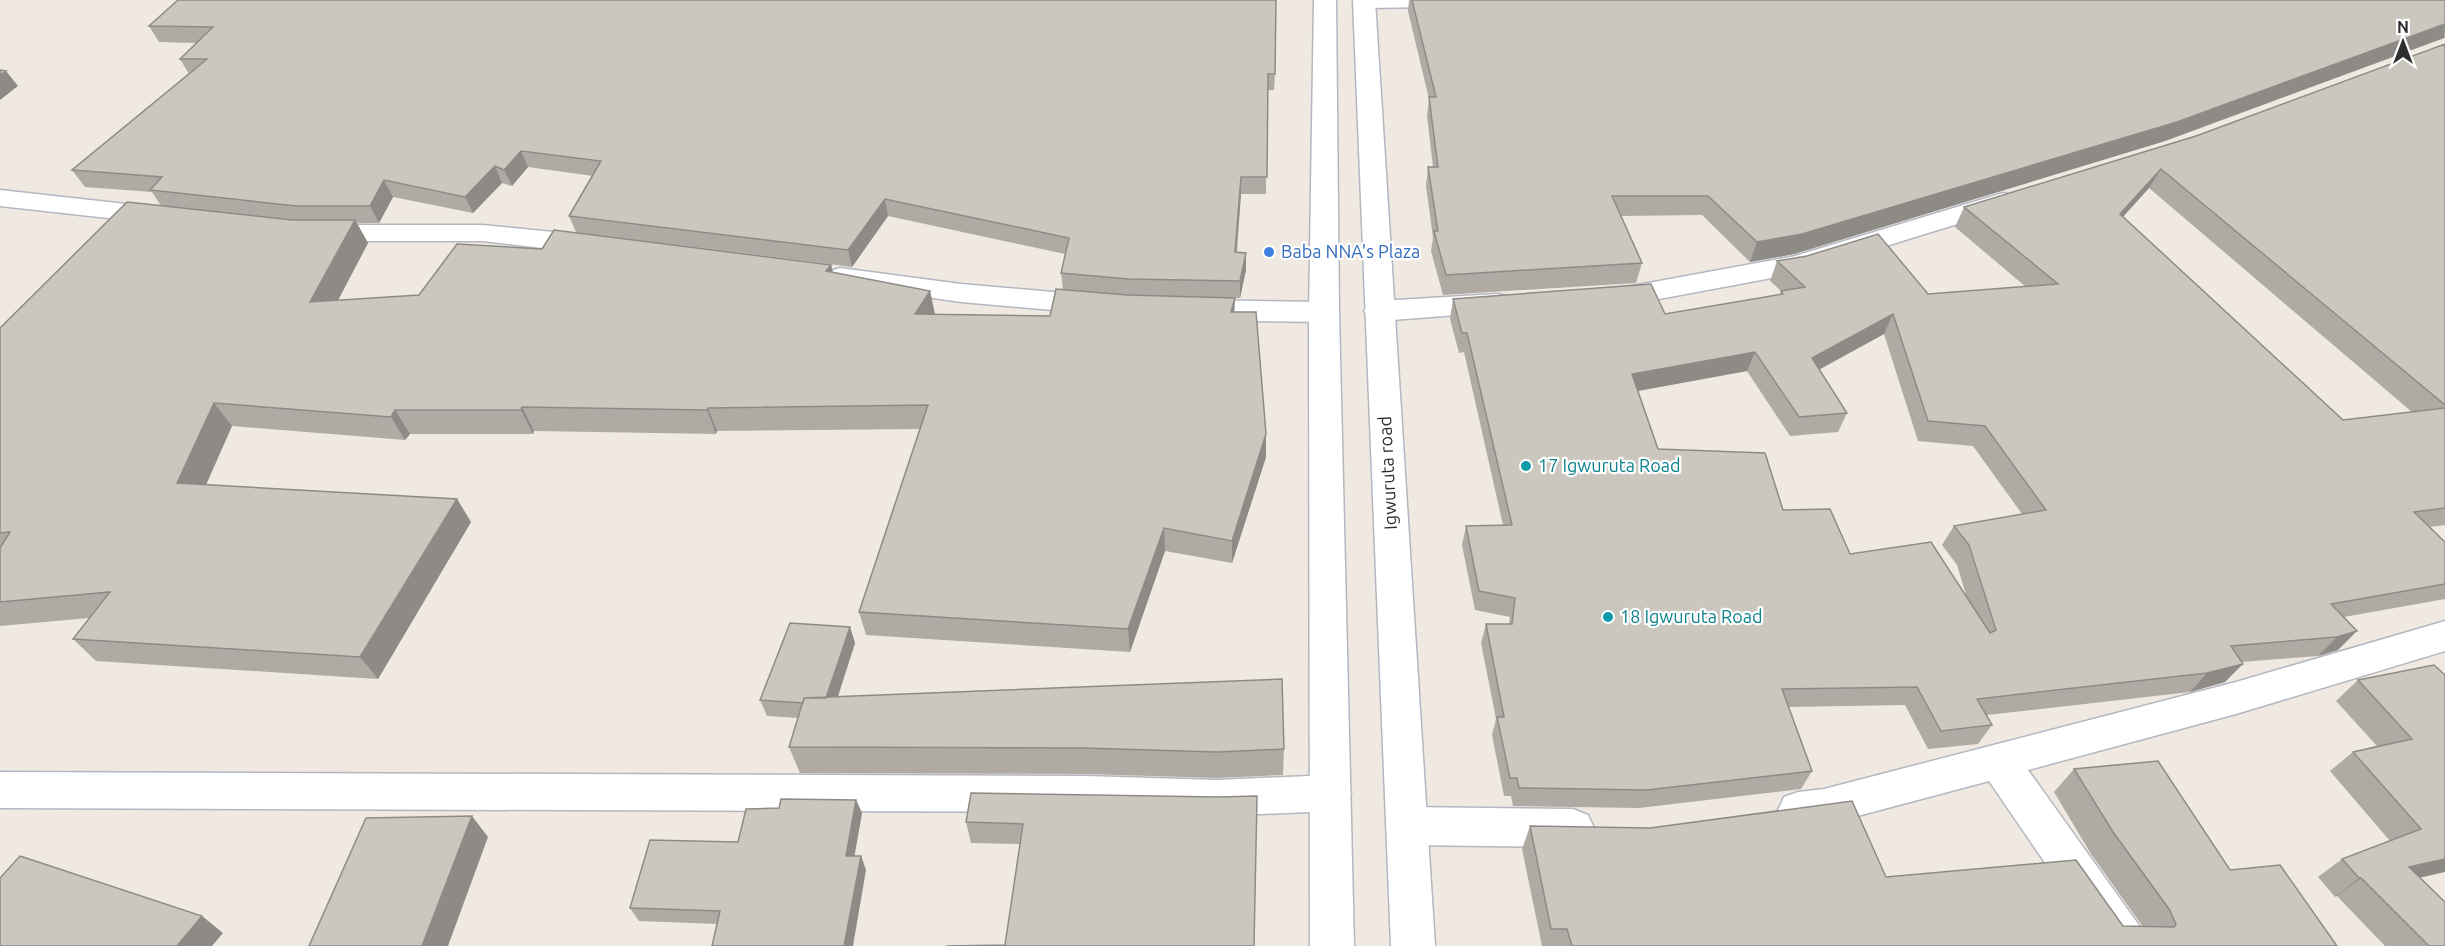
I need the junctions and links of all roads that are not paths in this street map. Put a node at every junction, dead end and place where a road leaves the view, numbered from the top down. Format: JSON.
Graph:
{"nodes":[{"id":1,"x":1325,"y":0,"type":"edge"},
{"id":2,"x":1365,"y":0,"type":"edge"},
{"id":3,"x":1434,"y":0,"type":"edge"},
{"id":4,"x":2027,"y":194,"type":"edge"},
{"id":5,"x":0,"y":198,"type":"edge"},
{"id":6,"x":189,"y":219,"type":"edge"},
{"id":7,"x":295,"y":231,"type":"edge"},
{"id":8,"x":622,"y":248,"type":"edge"},
{"id":9,"x":812,"y":273,"type":"edge"},
{"id":10,"x":1586,"y":297,"type":"edge"},
{"id":11,"x":1517,"y":301,"type":"edge"},
{"id":12,"x":1129,"y":307,"type":"edge"},
{"id":13,"x":1162,"y":309,"type":"edge"},
{"id":14,"x":1379,"y":311,"type":"junction"},
{"id":15,"x":1324,"y":312,"type":"junction"},
{"id":16,"x":2445,"y":636,"type":"edge"},
{"id":17,"x":1999,"y":762,"type":"junction"},
{"id":18,"x":0,"y":790,"type":"edge"},
{"id":19,"x":1331,"y":793,"type":"junction"},
{"id":20,"x":1766,"y":814,"type":"edge"},
{"id":21,"x":1407,"y":826,"type":"junction"},
{"id":22,"x":1605,"y":829,"type":"edge"},
{"id":23,"x":1332,"y":946,"type":"edge"},
{"id":24,"x":1413,"y":946,"type":"edge"},
{"id":25,"x":2128,"y":946,"type":"edge"}],
"edges":[{"from":1,"to":15,"type":"street"},
{"from":2,"to":3,"type":"street"},
{"from":2,"to":14,"type":"street","name":"Igwuruta road"},
{"from":4,"to":10,"type":"street"},
{"from":5,"to":6,"type":"street"},
{"from":7,"to":8,"type":"street"},
{"from":9,"to":12,"type":"street"},
{"from":11,"to":14,"type":"street"},
{"from":13,"to":15,"type":"street"},
{"from":14,"to":21,"type":"street","name":"Igwuruta road"},
{"from":15,"to":19,"type":"street"},
{"from":16,"to":17,"type":"street"},
{"from":17,"to":20,"type":"street"},
{"from":17,"to":25,"type":"street"},
{"from":18,"to":19,"type":"street"},
{"from":19,"to":23,"type":"street"},
{"from":21,"to":22,"type":"street"},
{"from":21,"to":24,"type":"street","name":"Igwuruta road"}]}
